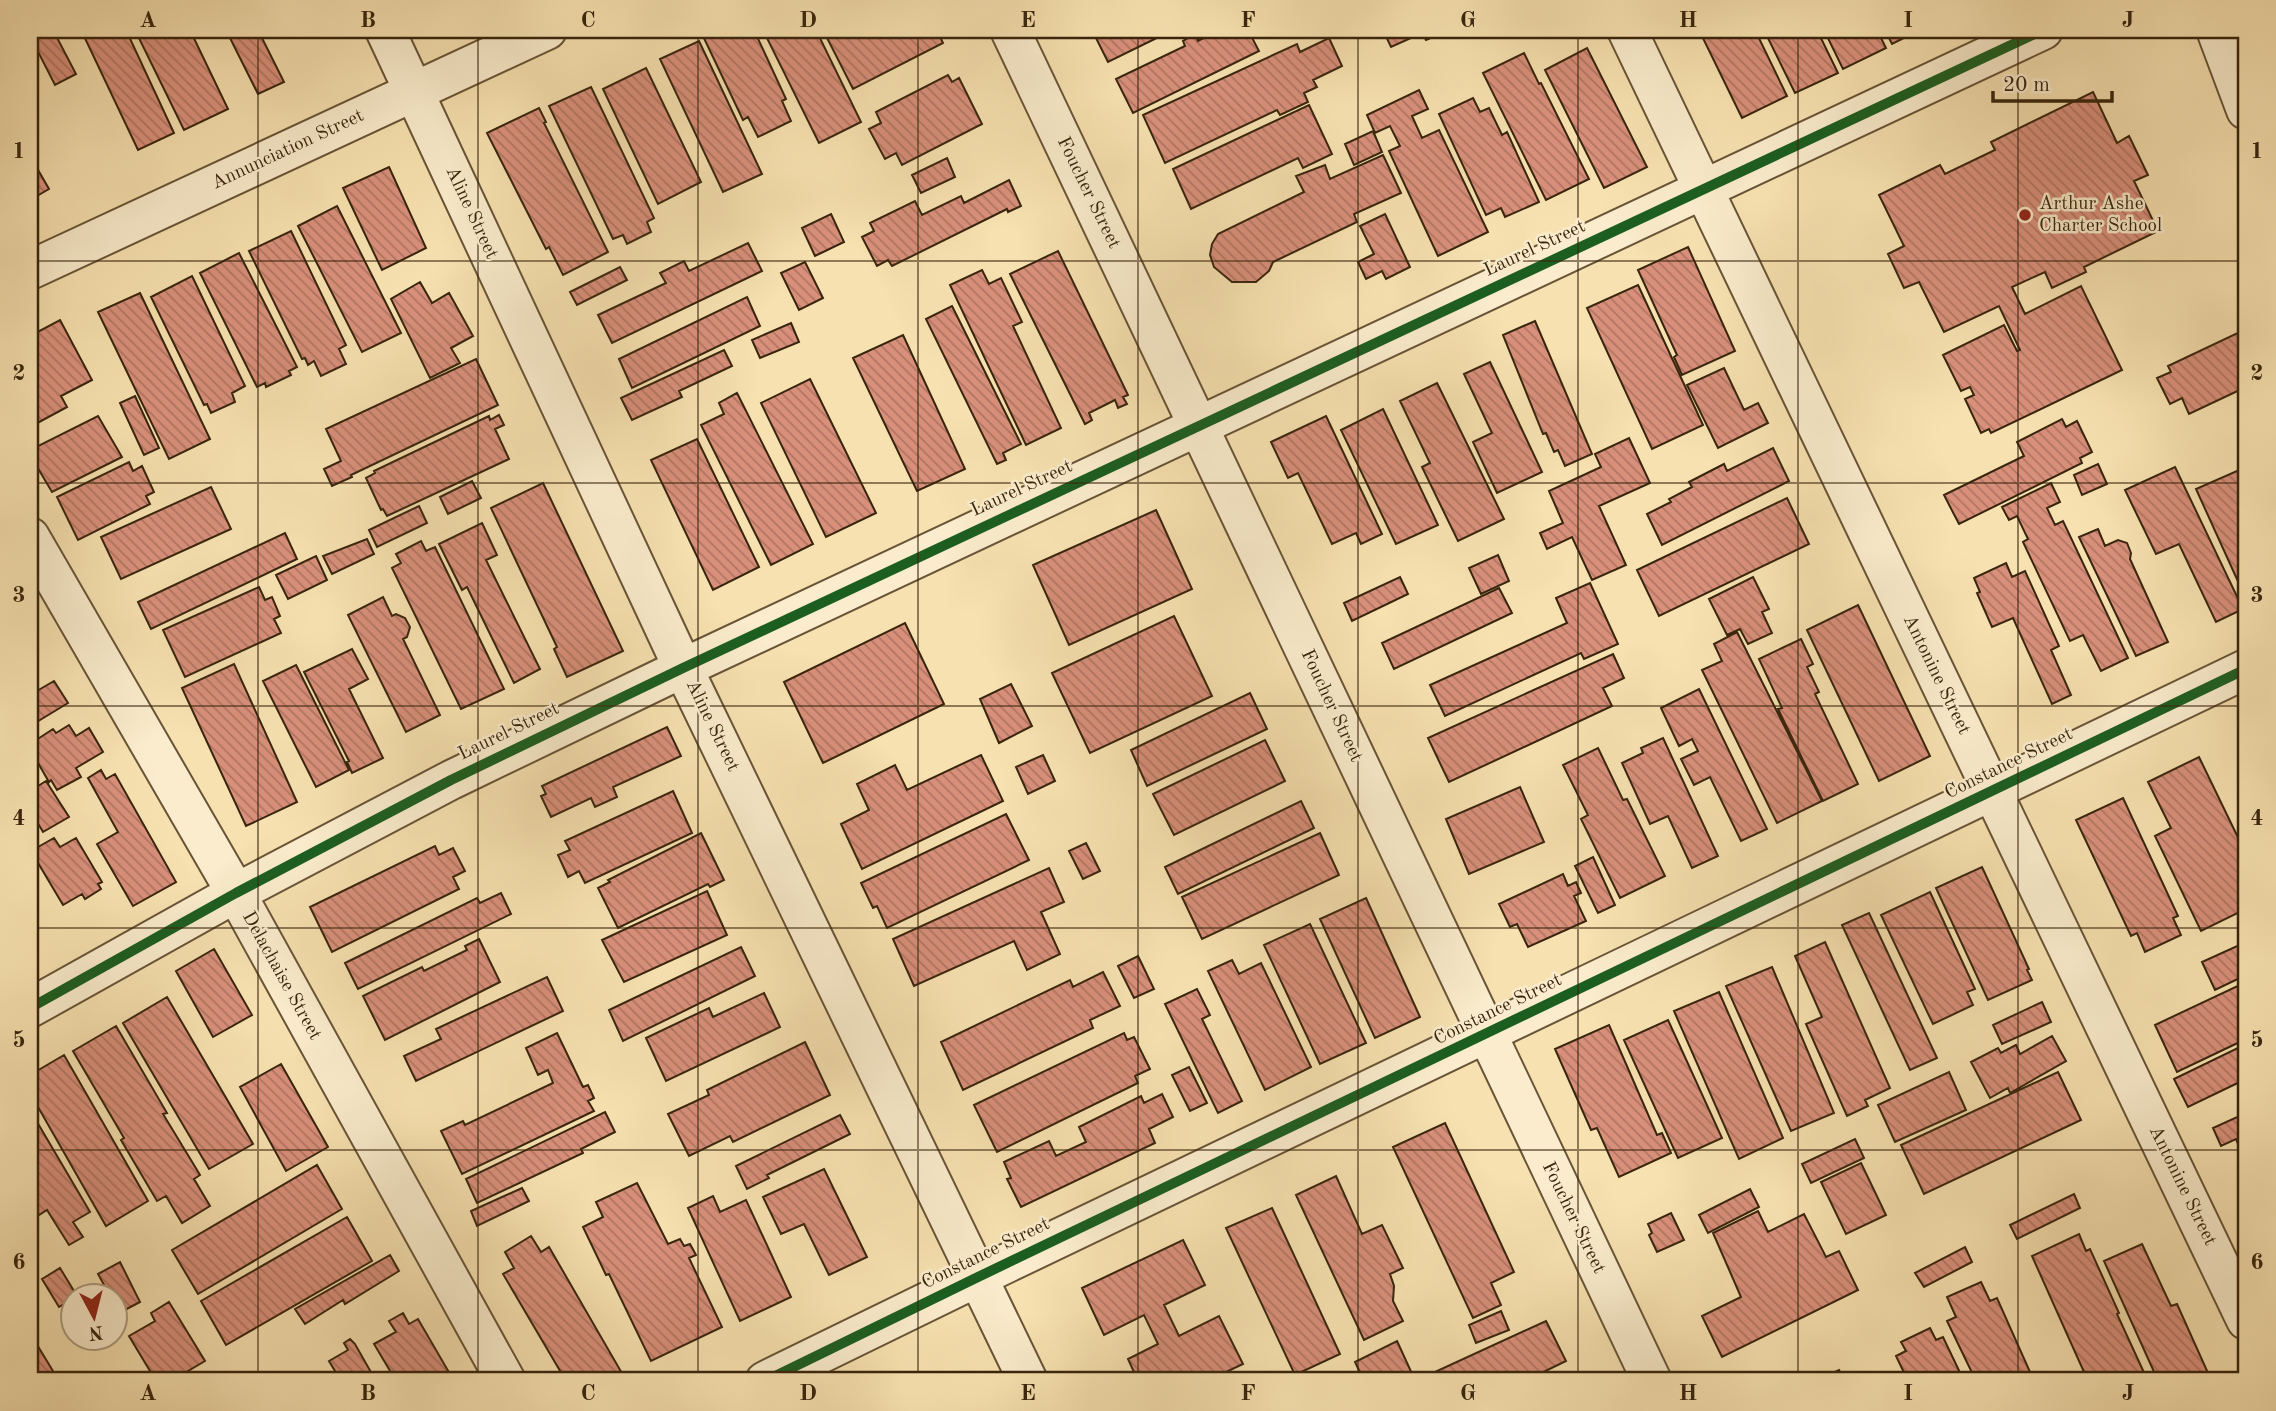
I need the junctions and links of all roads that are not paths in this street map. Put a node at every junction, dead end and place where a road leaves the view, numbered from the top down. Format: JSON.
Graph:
{"nodes":[{"id":1,"x":385,"y":30,"type":"edge"},
{"id":2,"x":547,"y":30,"type":"edge"},
{"id":3,"x":1010,"y":30,"type":"edge"},
{"id":4,"x":1626,"y":30,"type":"edge"},
{"id":5,"x":2043,"y":30,"type":"edge"},
{"id":6,"x":2216,"y":30,"type":"edge"},
{"id":7,"x":414,"y":91,"type":"junction"},
{"id":8,"x":2246,"y":110,"type":"edge"},
{"id":9,"x":1702,"y":190,"type":"junction"},
{"id":10,"x":30,"y":270,"type":"edge"},
{"id":11,"x":1199,"y":425,"type":"junction"},
{"id":12,"x":30,"y":537,"type":"edge"},
{"id":13,"x":683,"y":668,"type":"junction"},
{"id":14,"x":2246,"y":669,"type":"edge"},
{"id":15,"x":1992,"y":792,"type":"junction"},
{"id":16,"x":236,"y":894,"type":"junction"},
{"id":17,"x":30,"y":1008,"type":"edge"},
{"id":18,"x":1486,"y":1035,"type":"junction"},
{"id":19,"x":978,"y":1277,"type":"junction"},
{"id":20,"x":2246,"y":1320,"type":"edge"},
{"id":21,"x":506,"y":1381,"type":"edge"},
{"id":22,"x":765,"y":1381,"type":"edge"},
{"id":23,"x":1028,"y":1381,"type":"edge"},
{"id":24,"x":1652,"y":1381,"type":"edge"}],
"edges":[{"from":1,"to":7,"type":"street","name":"Aline Street"},
{"from":2,"to":7,"type":"street","name":"Annunciation Street"},
{"from":3,"to":11,"type":"street","name":"Foucher Street"},
{"from":4,"to":9,"type":"street","name":"Antonine Street"},
{"from":5,"to":9,"type":"street","name":"Laurel Street"},
{"from":6,"to":8,"type":"street"},
{"from":7,"to":10,"type":"street","name":"Annunciation Street"},
{"from":7,"to":13,"type":"street","name":"Aline Street"},
{"from":9,"to":11,"type":"street","name":"Laurel Street"},
{"from":9,"to":15,"type":"street","name":"Antonine Street"},
{"from":11,"to":13,"type":"street","name":"Laurel Street"},
{"from":11,"to":18,"type":"street","name":"Foucher Street"},
{"from":12,"to":16,"type":"street","name":"Delachaise Street"},
{"from":13,"to":16,"type":"street","name":"Laurel Street"},
{"from":13,"to":19,"type":"street","name":"Aline Street"},
{"from":14,"to":15,"type":"street","name":"Constance Street"},
{"from":15,"to":18,"type":"street","name":"Constance Street"},
{"from":15,"to":20,"type":"street","name":"Antonine Street"},
{"from":16,"to":17,"type":"street","name":"Laurel Street"},
{"from":16,"to":21,"type":"street","name":"Delachaise Street"},
{"from":18,"to":19,"type":"street","name":"Constance Street"},
{"from":18,"to":24,"type":"street","name":"Foucher Street"},
{"from":19,"to":22,"type":"street","name":"Constance Street"},
{"from":19,"to":23,"type":"street","name":"Aline Street"}]}
